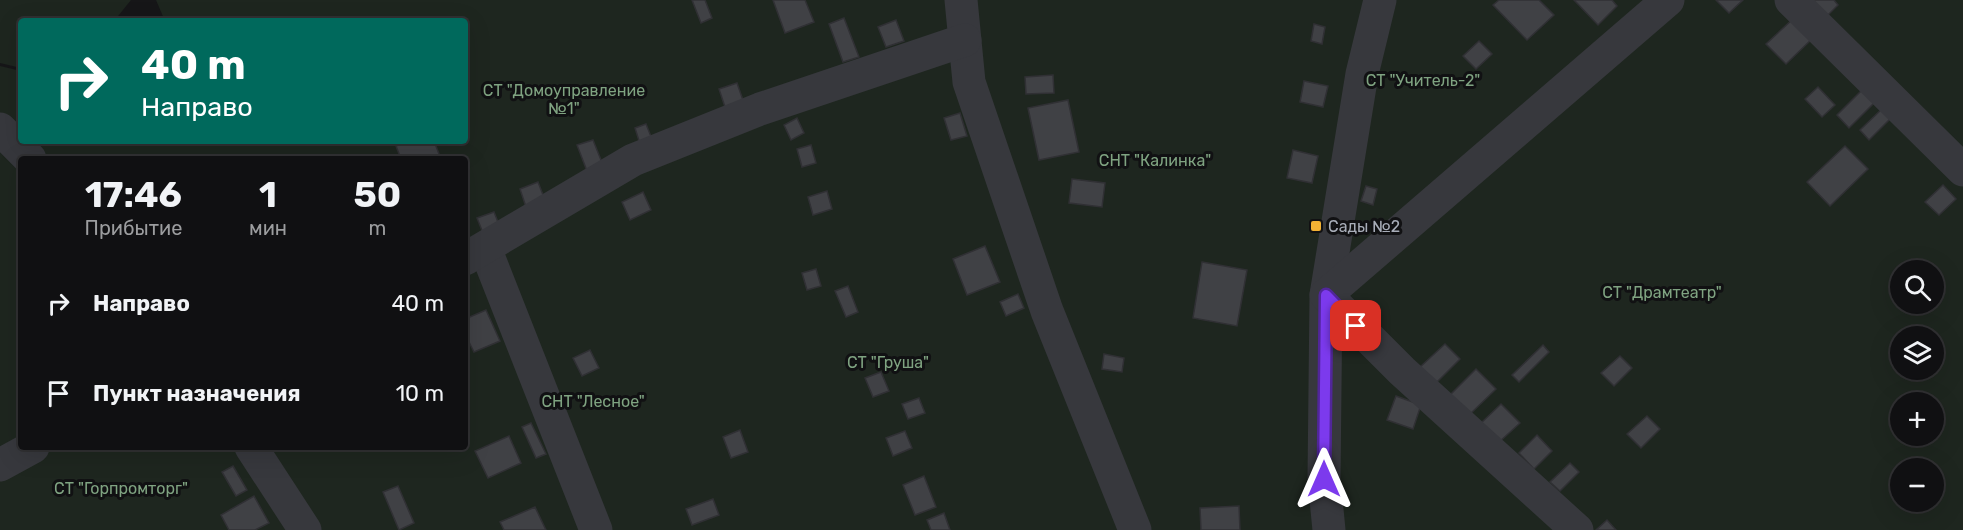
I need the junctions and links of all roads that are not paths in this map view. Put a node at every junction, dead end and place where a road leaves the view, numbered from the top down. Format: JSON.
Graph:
{"nodes":[{"id":1,"x":961,"y":0,"type":"edge"},
{"id":2,"x":1380,"y":0,"type":"edge"},
{"id":3,"x":1668,"y":0,"type":"edge"},
{"id":4,"x":1791,"y":0,"type":"edge"},
{"id":5,"x":965,"y":40,"type":"junction"},
{"id":6,"x":0,"y":129,"type":"edge"},
{"id":7,"x":27,"y":156,"type":"edge"},
{"id":8,"x":1963,"y":170,"type":"edge"},
{"id":9,"x":475,"y":254,"type":"edge"},
{"id":10,"x":1326,"y":295,"type":"junction"},
{"id":11,"x":28,"y":450,"type":"edge"},
{"id":12,"x":253,"y":450,"type":"edge"},
{"id":13,"x":0,"y":465,"type":"edge"},
{"id":14,"x":305,"y":530,"type":"edge"},
{"id":15,"x":596,"y":530,"type":"edge"},
{"id":16,"x":1135,"y":530,"type":"edge"},
{"id":17,"x":1329,"y":530,"type":"edge"},
{"id":18,"x":1577,"y":530,"type":"edge"}],
"edges":[{"from":1,"to":5,"type":"street"},
{"from":2,"to":10,"type":"street"},
{"from":3,"to":10,"type":"street"},
{"from":4,"to":8,"type":"street"},
{"from":5,"to":9,"type":"street"},
{"from":5,"to":16,"type":"street"},
{"from":6,"to":7,"type":"street"},
{"from":9,"to":15,"type":"street"},
{"from":10,"to":17,"type":"street"},
{"from":10,"to":18,"type":"street"},
{"from":11,"to":13,"type":"street"},
{"from":12,"to":14,"type":"street"}]}
